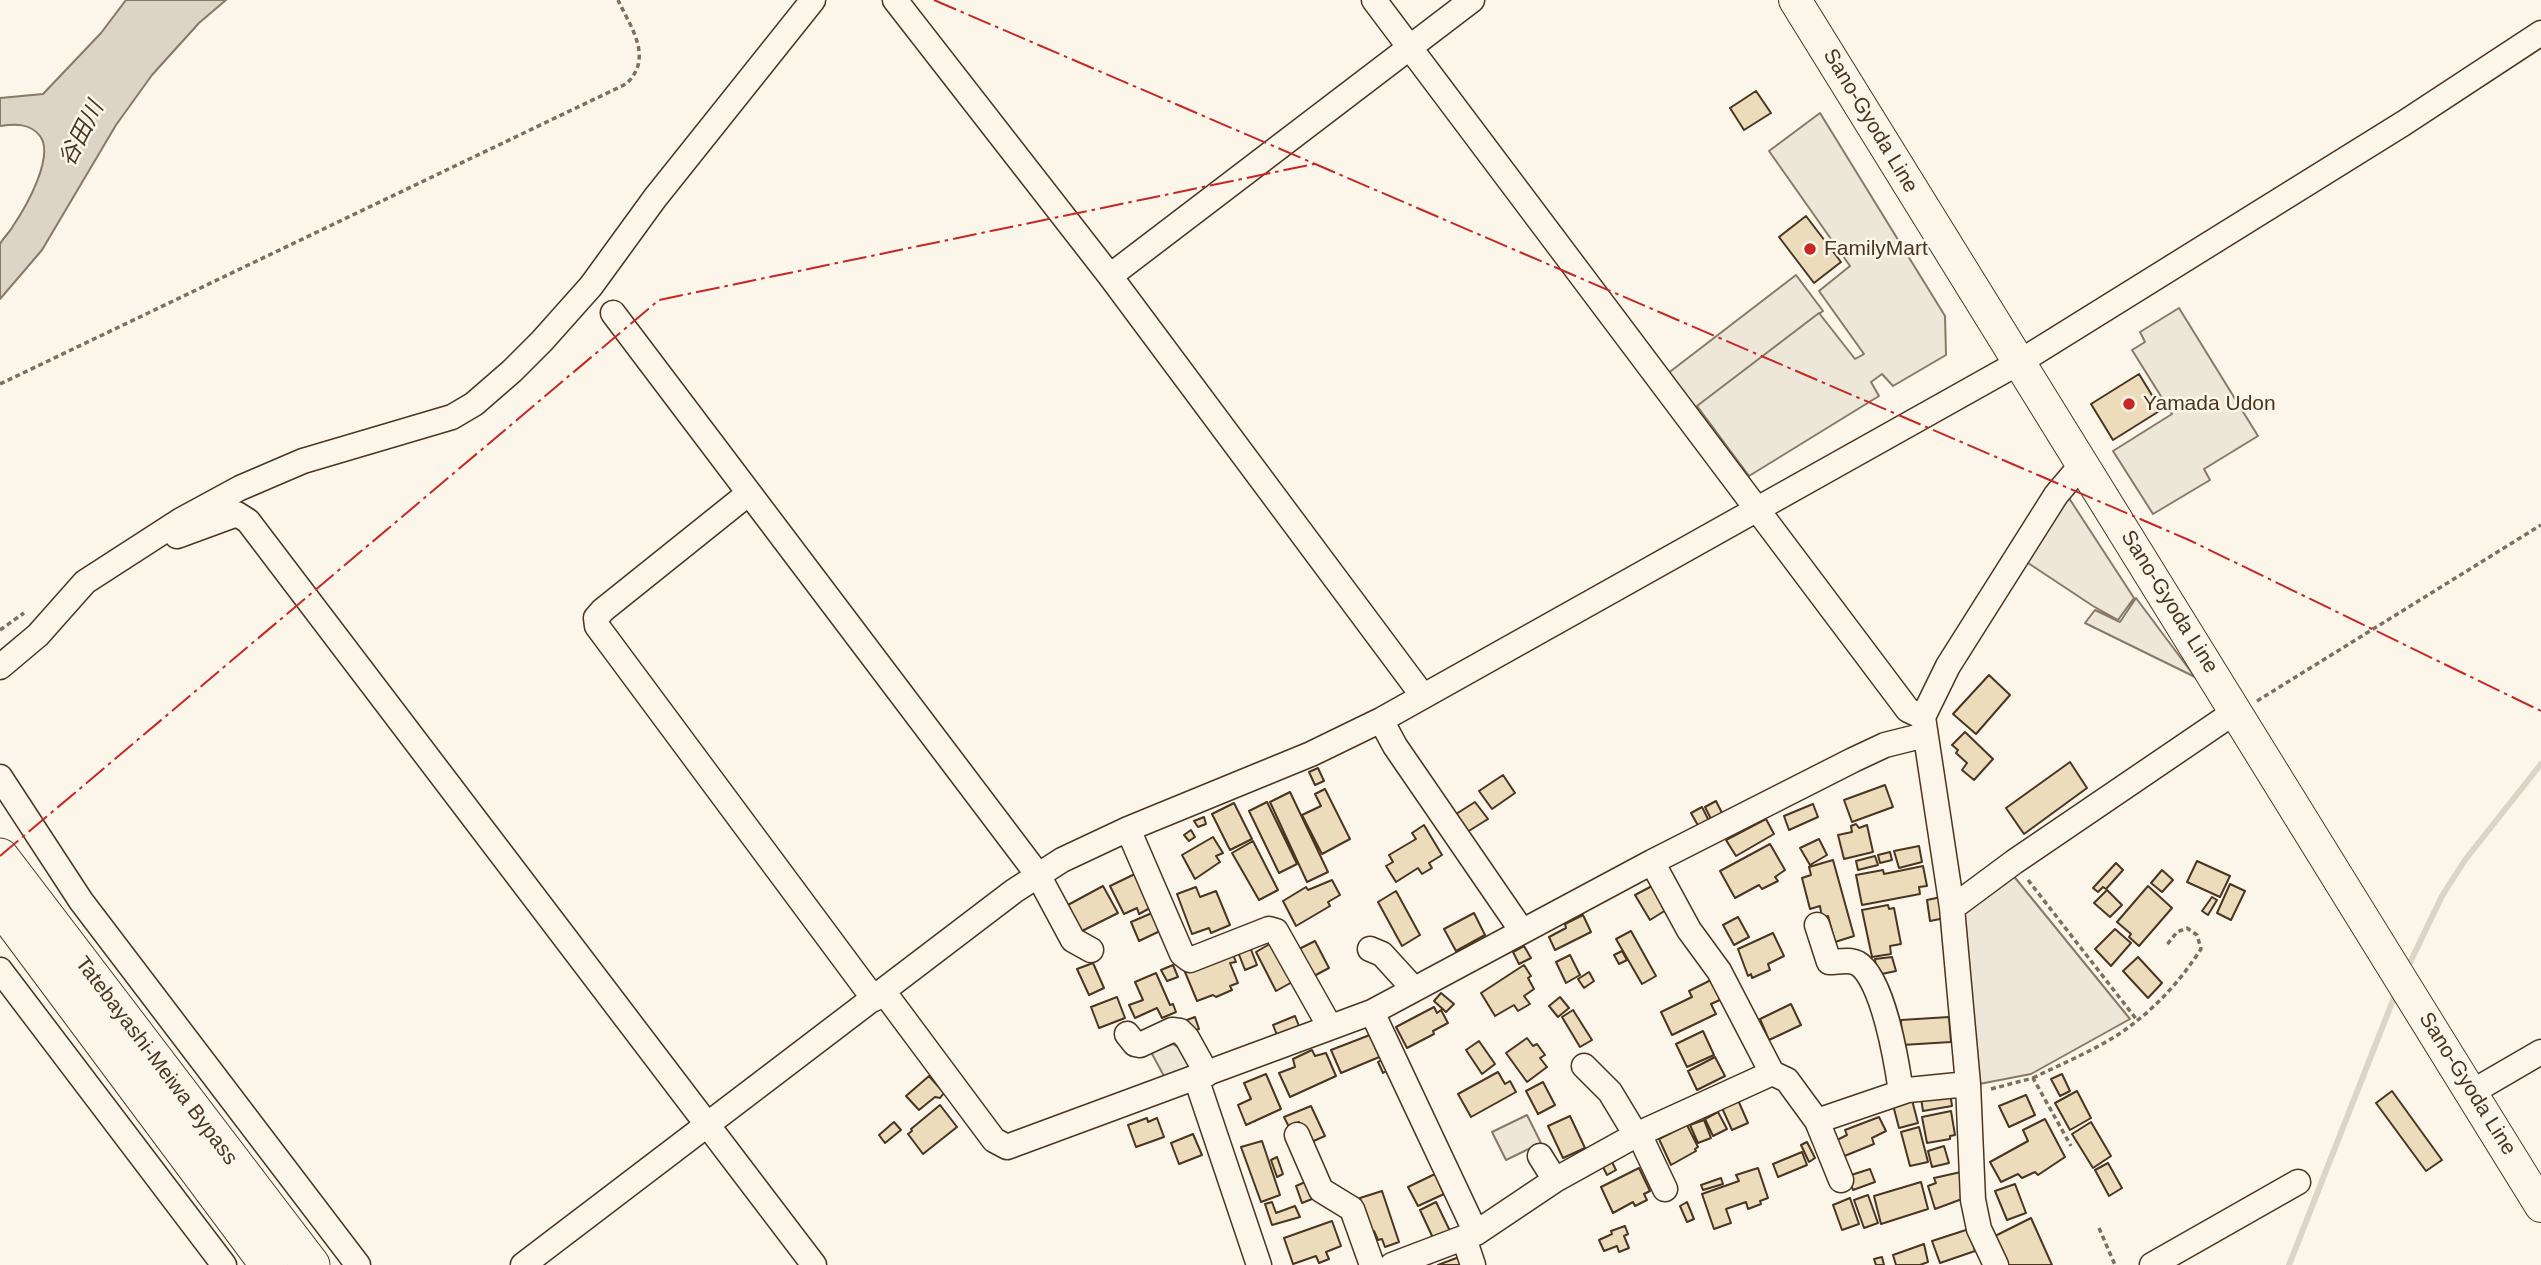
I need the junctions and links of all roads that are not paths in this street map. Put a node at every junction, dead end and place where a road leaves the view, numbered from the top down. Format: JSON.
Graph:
{"nodes":[{"id":1,"x":813,"y":0,"type":"edge"},
{"id":2,"x":895,"y":0,"type":"edge"},
{"id":3,"x":1374,"y":0,"type":"edge"},
{"id":4,"x":1472,"y":0,"type":"edge"},
{"id":5,"x":1801,"y":2,"type":"edge"},
{"id":6,"x":2541,"y":33,"type":"edge"},
{"id":7,"x":1410,"y":48,"type":"junction"},
{"id":8,"x":1111,"y":276,"type":"junction"},
{"id":9,"x":613,"y":313,"type":"dead end"},
{"id":10,"x":2018,"y":363,"type":"junction"},
{"id":11,"x":2083,"y":463,"type":"junction"},
{"id":12,"x":749,"y":494,"type":"junction"},
{"id":13,"x":1758,"y":509,"type":"junction"},
{"id":14,"x":136,"y":550,"type":"junction"},
{"id":15,"x":0,"y":667,"type":"edge"},
{"id":16,"x":1423,"y":696,"type":"junction"},
{"id":17,"x":2237,"y":712,"type":"junction"},
{"id":18,"x":1381,"y":720,"type":"junction"},
{"id":19,"x":1924,"y":726,"type":"junction"},
{"id":20,"x":0,"y":777,"type":"edge"},
{"id":21,"x":1128,"y":829,"type":"junction"},
{"id":22,"x":0,"y":857,"type":"edge"},
{"id":23,"x":1652,"y":862,"type":"junction"},
{"id":24,"x":1038,"y":875,"type":"junction"},
{"id":25,"x":0,"y":904,"type":"edge"},
{"id":26,"x":1952,"y":908,"type":"junction"},
{"id":27,"x":1817,"y":925,"type":"dead end"},
{"id":28,"x":1522,"y":931,"type":"junction"},
{"id":29,"x":1370,"y":949,"type":"dead end"},
{"id":30,"x":1091,"y":950,"type":"dead end"},
{"id":31,"x":0,"y":970,"type":"edge"},
{"id":32,"x":1414,"y":989,"type":"junction"},
{"id":33,"x":878,"y":995,"type":"junction"},
{"id":34,"x":1372,"y":1012,"type":"junction"},
{"id":35,"x":1329,"y":1027,"type":"junction"},
{"id":36,"x":1127,"y":1034,"type":"dead end"},
{"id":37,"x":2541,"y":1052,"type":"edge"},
{"id":38,"x":1584,"y":1066,"type":"dead end"},
{"id":39,"x":1772,"y":1073,"type":"junction"},
{"id":40,"x":1202,"y":1076,"type":"junction"},
{"id":41,"x":1968,"y":1089,"type":"junction"},
{"id":42,"x":1901,"y":1092,"type":"junction"},
{"id":43,"x":2472,"y":1092,"type":"junction"},
{"id":44,"x":1817,"y":1121,"type":"junction"},
{"id":45,"x":707,"y":1124,"type":"junction"},
{"id":46,"x":1297,"y":1135,"type":"dead end"},
{"id":47,"x":1638,"y":1135,"type":"junction"},
{"id":48,"x":1540,"y":1156,"type":"dead end"},
{"id":49,"x":1555,"y":1180,"type":"junction"},
{"id":50,"x":1841,"y":1180,"type":"dead end"},
{"id":51,"x":2298,"y":1182,"type":"dead end"},
{"id":52,"x":1665,"y":1189,"type":"dead end"},
{"id":53,"x":2541,"y":1206,"type":"edge"},
{"id":54,"x":1470,"y":1236,"type":"junction"},
{"id":55,"x":224,"y":1265,"type":"edge"},
{"id":56,"x":269,"y":1265,"type":"edge"},
{"id":57,"x":311,"y":1265,"type":"edge"},
{"id":58,"x":358,"y":1265,"type":"edge"},
{"id":59,"x":523,"y":1265,"type":"edge"},
{"id":60,"x":814,"y":1265,"type":"edge"},
{"id":61,"x":1259,"y":1265,"type":"edge"},
{"id":62,"x":1371,"y":1265,"type":"edge"},
{"id":63,"x":1392,"y":1265,"type":"edge"},
{"id":64,"x":1473,"y":1265,"type":"edge"},
{"id":65,"x":1996,"y":1265,"type":"edge"},
{"id":66,"x":2152,"y":1265,"type":"edge"}],
"edges":[{"from":1,"to":14,"type":"street"},
{"from":2,"to":8,"type":"street"},
{"from":3,"to":7,"type":"street"},
{"from":4,"to":7,"type":"street"},
{"from":5,"to":10,"type":"main road","name":"Sano-Gyoda Line"},
{"from":6,"to":10,"type":"street"},
{"from":7,"to":8,"type":"street"},
{"from":7,"to":13,"type":"street"},
{"from":8,"to":16,"type":"street"},
{"from":9,"to":12,"type":"street"},
{"from":10,"to":11,"type":"main road","name":"Sano-Gyoda Line"},
{"from":10,"to":13,"type":"street"},
{"from":11,"to":17,"type":"main road","name":"Sano-Gyoda Line"},
{"from":11,"to":19,"type":"street"},
{"from":12,"to":24,"type":"street"},
{"from":12,"to":33,"type":"street"},
{"from":13,"to":16,"type":"street"},
{"from":13,"to":19,"type":"street"},
{"from":14,"to":15,"type":"street"},
{"from":14,"to":45,"type":"street"},
{"from":16,"to":18,"type":"street"},
{"from":17,"to":26,"type":"street"},
{"from":17,"to":43,"type":"main road","name":"Sano-Gyoda Line"},
{"from":18,"to":21,"type":"street"},
{"from":18,"to":28,"type":"street"},
{"from":19,"to":23,"type":"street"},
{"from":19,"to":26,"type":"street"},
{"from":20,"to":58,"type":"street"},
{"from":21,"to":24,"type":"street"},
{"from":21,"to":35,"type":"street"},
{"from":22,"to":57,"type":"highway","name":"Tatebayashi-Meiwa Bypass"},
{"from":23,"to":28,"type":"street"},
{"from":23,"to":39,"type":"street"},
{"from":24,"to":30,"type":"street"},
{"from":24,"to":33,"type":"street"},
{"from":25,"to":56,"type":"highway","name":"Tatebayashi-Meiwa Bypass"},
{"from":26,"to":41,"type":"street"},
{"from":27,"to":42,"type":"street"},
{"from":28,"to":32,"type":"street"},
{"from":29,"to":32,"type":"street"},
{"from":31,"to":55,"type":"street"},
{"from":32,"to":34,"type":"street"},
{"from":33,"to":40,"type":"street"},
{"from":33,"to":45,"type":"street"},
{"from":34,"to":35,"type":"street"},
{"from":34,"to":54,"type":"street"},
{"from":35,"to":40,"type":"street"},
{"from":36,"to":40,"type":"street"},
{"from":37,"to":43,"type":"street"},
{"from":38,"to":47,"type":"street"},
{"from":39,"to":44,"type":"street"},
{"from":39,"to":47,"type":"street"},
{"from":40,"to":61,"type":"street"},
{"from":41,"to":42,"type":"street"},
{"from":41,"to":65,"type":"street"},
{"from":42,"to":44,"type":"street"},
{"from":43,"to":53,"type":"main road","name":"Sano-Gyoda Line"},
{"from":44,"to":50,"type":"street"},
{"from":45,"to":59,"type":"street"},
{"from":45,"to":60,"type":"street"},
{"from":46,"to":62,"type":"street"},
{"from":47,"to":49,"type":"street"},
{"from":47,"to":52,"type":"street"},
{"from":48,"to":49,"type":"street"},
{"from":49,"to":54,"type":"street"},
{"from":51,"to":66,"type":"street"},
{"from":54,"to":63,"type":"street"},
{"from":54,"to":64,"type":"street"}]}
